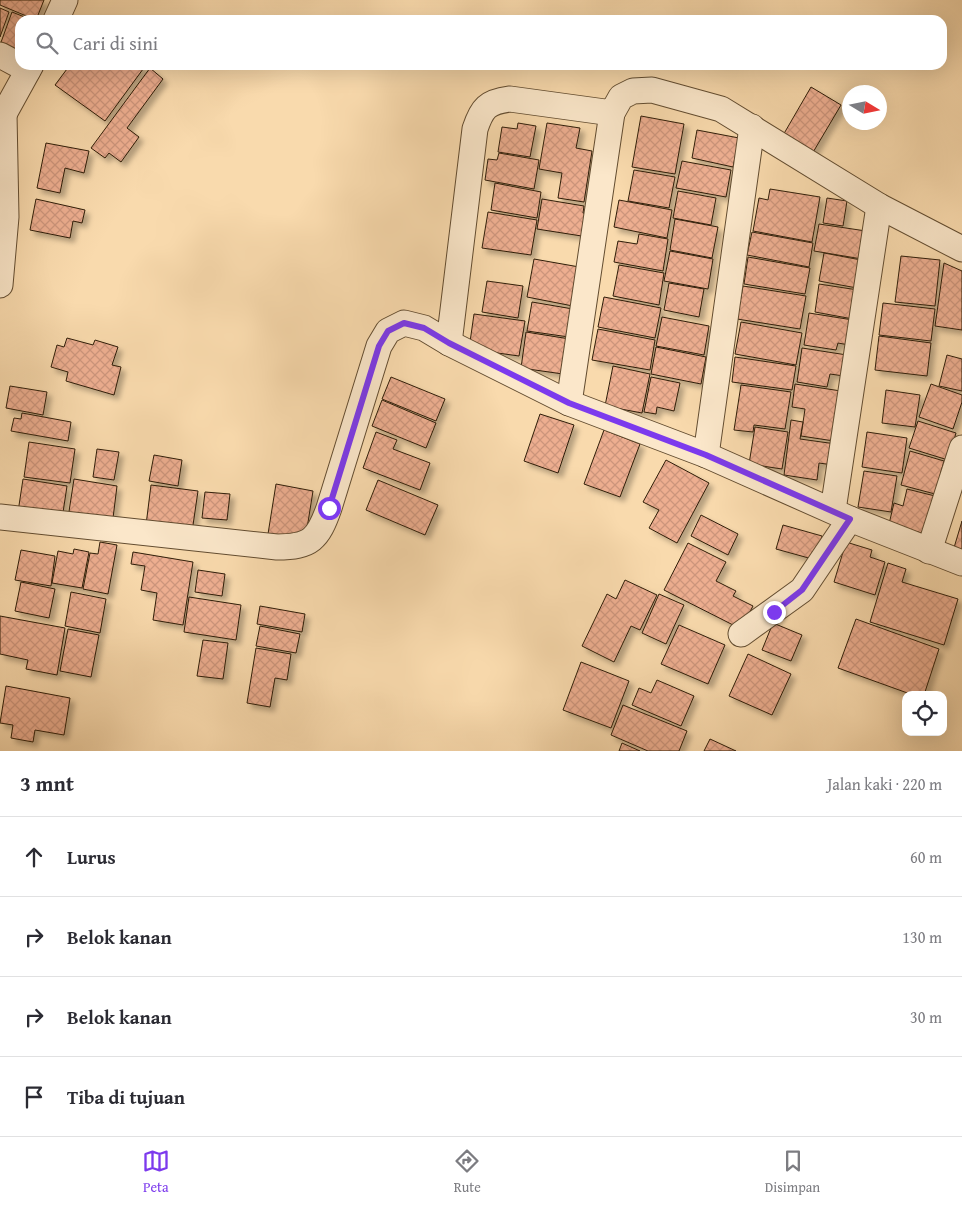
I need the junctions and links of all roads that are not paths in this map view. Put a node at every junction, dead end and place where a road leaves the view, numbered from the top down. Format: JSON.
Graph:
{"nodes":[{"id":1,"x":65,"y":0,"type":"edge"},
{"id":2,"x":58,"y":15,"type":"edge"},
{"id":3,"x":0,"y":55,"type":"edge"},
{"id":4,"x":15,"y":62,"type":"edge"},
{"id":5,"x":29,"y":70,"type":"edge"},
{"id":6,"x":612,"y":113,"type":"junction"},
{"id":7,"x":2,"y":116,"type":"edge"},
{"id":8,"x":752,"y":127,"type":"junction"},
{"id":9,"x":879,"y":206,"type":"junction"},
{"id":10,"x":3,"y":216,"type":"edge"},
{"id":11,"x":962,"y":249,"type":"edge"},
{"id":12,"x":0,"y":285,"type":"edge"},
{"id":13,"x":449,"y":343,"type":"junction"},
{"id":14,"x":569,"y":403,"type":"junction"},
{"id":15,"x":962,"y":448,"type":"edge"},
{"id":16,"x":706,"y":455,"type":"junction"},
{"id":17,"x":842,"y":514,"type":"junction"},
{"id":18,"x":0,"y":517,"type":"edge"},
{"id":19,"x":930,"y":551,"type":"junction"},
{"id":20,"x":962,"y":563,"type":"edge"},
{"id":21,"x":742,"y":634,"type":"dead end"}],
"edges":[{"from":1,"to":2,"type":"street"},
{"from":3,"to":4,"type":"street"},
{"from":5,"to":7,"type":"street"},
{"from":6,"to":8,"type":"street"},
{"from":6,"to":13,"type":"street"},
{"from":6,"to":14,"type":"street"},
{"from":7,"to":10,"type":"street"},
{"from":8,"to":9,"type":"street"},
{"from":8,"to":16,"type":"street"},
{"from":9,"to":11,"type":"street"},
{"from":9,"to":17,"type":"street"},
{"from":10,"to":12,"type":"street"},
{"from":13,"to":14,"type":"street"},
{"from":13,"to":18,"type":"street"},
{"from":14,"to":16,"type":"street"},
{"from":15,"to":19,"type":"street"},
{"from":16,"to":17,"type":"street"},
{"from":17,"to":19,"type":"street"},
{"from":17,"to":21,"type":"street"},
{"from":19,"to":20,"type":"street"}]}
